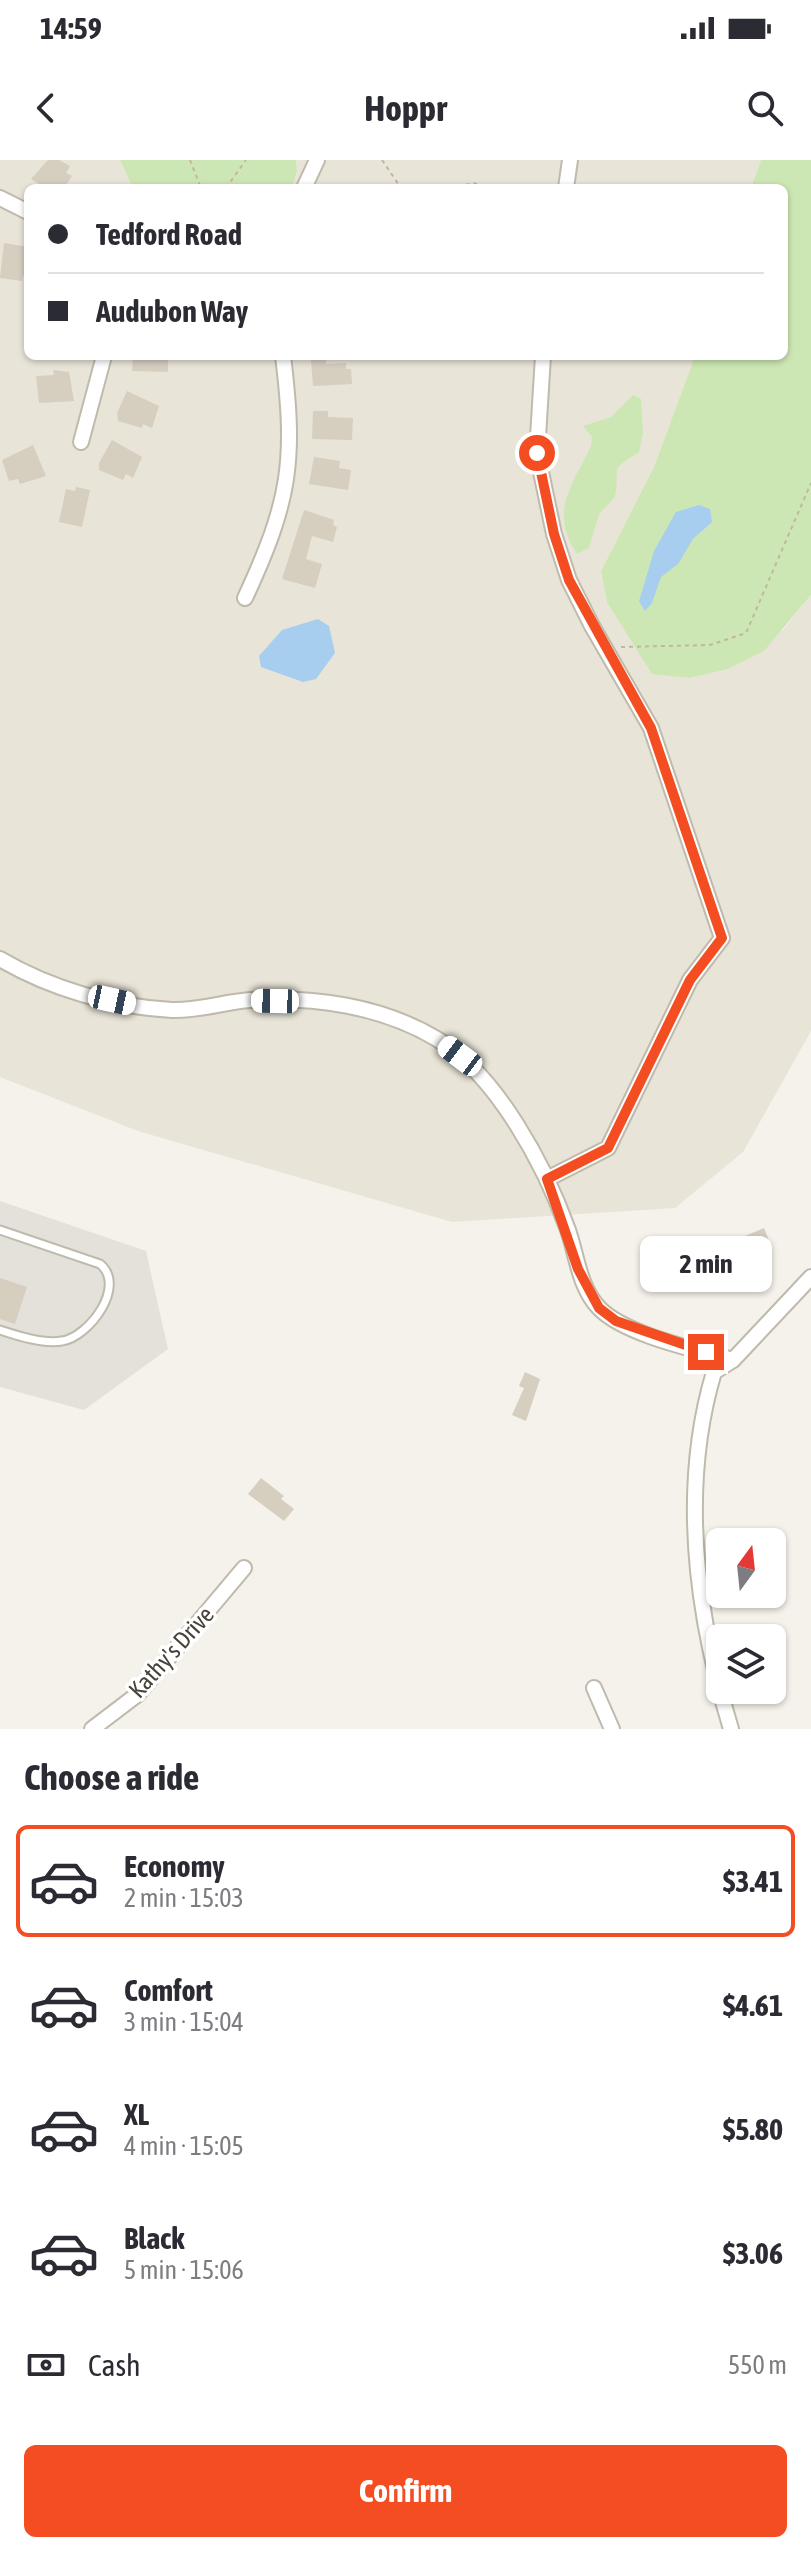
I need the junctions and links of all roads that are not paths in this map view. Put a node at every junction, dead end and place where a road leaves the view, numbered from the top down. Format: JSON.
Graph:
{"nodes":[{"id":1,"x":317,"y":160,"type":"edge"},
{"id":2,"x":570,"y":160,"type":"edge"},
{"id":3,"x":306,"y":184,"type":"edge"},
{"id":4,"x":567,"y":184,"type":"edge"},
{"id":5,"x":0,"y":198,"type":"edge"},
{"id":6,"x":24,"y":210,"type":"edge"},
{"id":7,"x":103,"y":360,"type":"edge"},
{"id":8,"x":284,"y":360,"type":"edge"},
{"id":9,"x":543,"y":360,"type":"edge"},
{"id":10,"x":81,"y":442,"type":"dead end"},
{"id":11,"x":245,"y":598,"type":"dead end"},
{"id":12,"x":0,"y":959,"type":"edge"},
{"id":13,"x":547,"y":1179,"type":"junction"},
{"id":14,"x":0,"y":1230,"type":"edge"},
{"id":15,"x":811,"y":1277,"type":"edge"},
{"id":16,"x":0,"y":1330,"type":"edge"},
{"id":17,"x":733,"y":1360,"type":"junction"},
{"id":18,"x":244,"y":1568,"type":"dead end"},
{"id":19,"x":594,"y":1688,"type":"dead end"},
{"id":20,"x":92,"y":1729,"type":"edge"},
{"id":21,"x":612,"y":1729,"type":"edge"},
{"id":22,"x":731,"y":1729,"type":"edge"}],
"edges":[{"from":1,"to":3,"type":"street"},
{"from":2,"to":4,"type":"street"},
{"from":5,"to":6,"type":"street"},
{"from":7,"to":10,"type":"street"},
{"from":8,"to":11,"type":"street"},
{"from":9,"to":13,"type":"street"},
{"from":12,"to":13,"type":"street"},
{"from":13,"to":17,"type":"street"},
{"from":14,"to":16,"type":"lane"},
{"from":15,"to":17,"type":"street"},
{"from":17,"to":22,"type":"street"},
{"from":18,"to":20,"type":"street","name":"Kathy's Drive"},
{"from":19,"to":21,"type":"street"}]}
